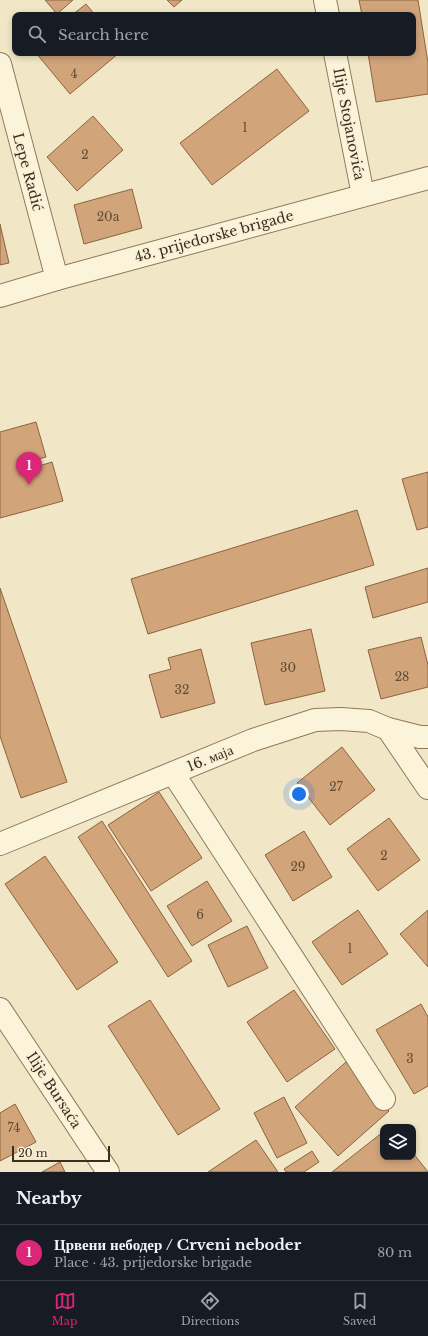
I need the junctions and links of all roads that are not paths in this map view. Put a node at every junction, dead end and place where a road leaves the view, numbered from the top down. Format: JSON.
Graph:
{"nodes":[{"id":1,"x":325,"y":0,"type":"edge"},
{"id":2,"x":327,"y":12,"type":"edge"},
{"id":3,"x":337,"y":56,"type":"edge"},
{"id":4,"x":0,"y":64,"type":"edge"},
{"id":5,"x":428,"y":178,"type":"edge"},
{"id":6,"x":363,"y":195,"type":"junction"},
{"id":7,"x":57,"y":280,"type":"junction"},
{"id":8,"x":0,"y":296,"type":"edge"},
{"id":9,"x":388,"y":729,"type":"junction"},
{"id":10,"x":428,"y":737,"type":"edge"},
{"id":11,"x":173,"y":773,"type":"junction"},
{"id":12,"x":428,"y":788,"type":"edge"},
{"id":13,"x":0,"y":844,"type":"edge"},
{"id":14,"x":0,"y":1009,"type":"edge"},
{"id":15,"x":384,"y":1099,"type":"dead end"},
{"id":16,"x":108,"y":1172,"type":"edge"}],
"edges":[{"from":1,"to":2,"type":"street"},
{"from":3,"to":6,"type":"street","name":"Ilije Stojanovića"},
{"from":4,"to":7,"type":"street","name":"Lepe Radić"},
{"from":5,"to":6,"type":"street","name":"43. prijedorske brigade"},
{"from":6,"to":7,"type":"street","name":"43. prijedorske brigade"},
{"from":7,"to":8,"type":"street","name":"43. prijedorske brigade"},
{"from":9,"to":10,"type":"street","name":"16. маја"},
{"from":9,"to":11,"type":"street","name":"16. маја"},
{"from":9,"to":12,"type":"street"},
{"from":11,"to":13,"type":"street","name":"16. маја"},
{"from":11,"to":15,"type":"street"},
{"from":14,"to":16,"type":"street","name":"Ilije Bursaća"}]}
